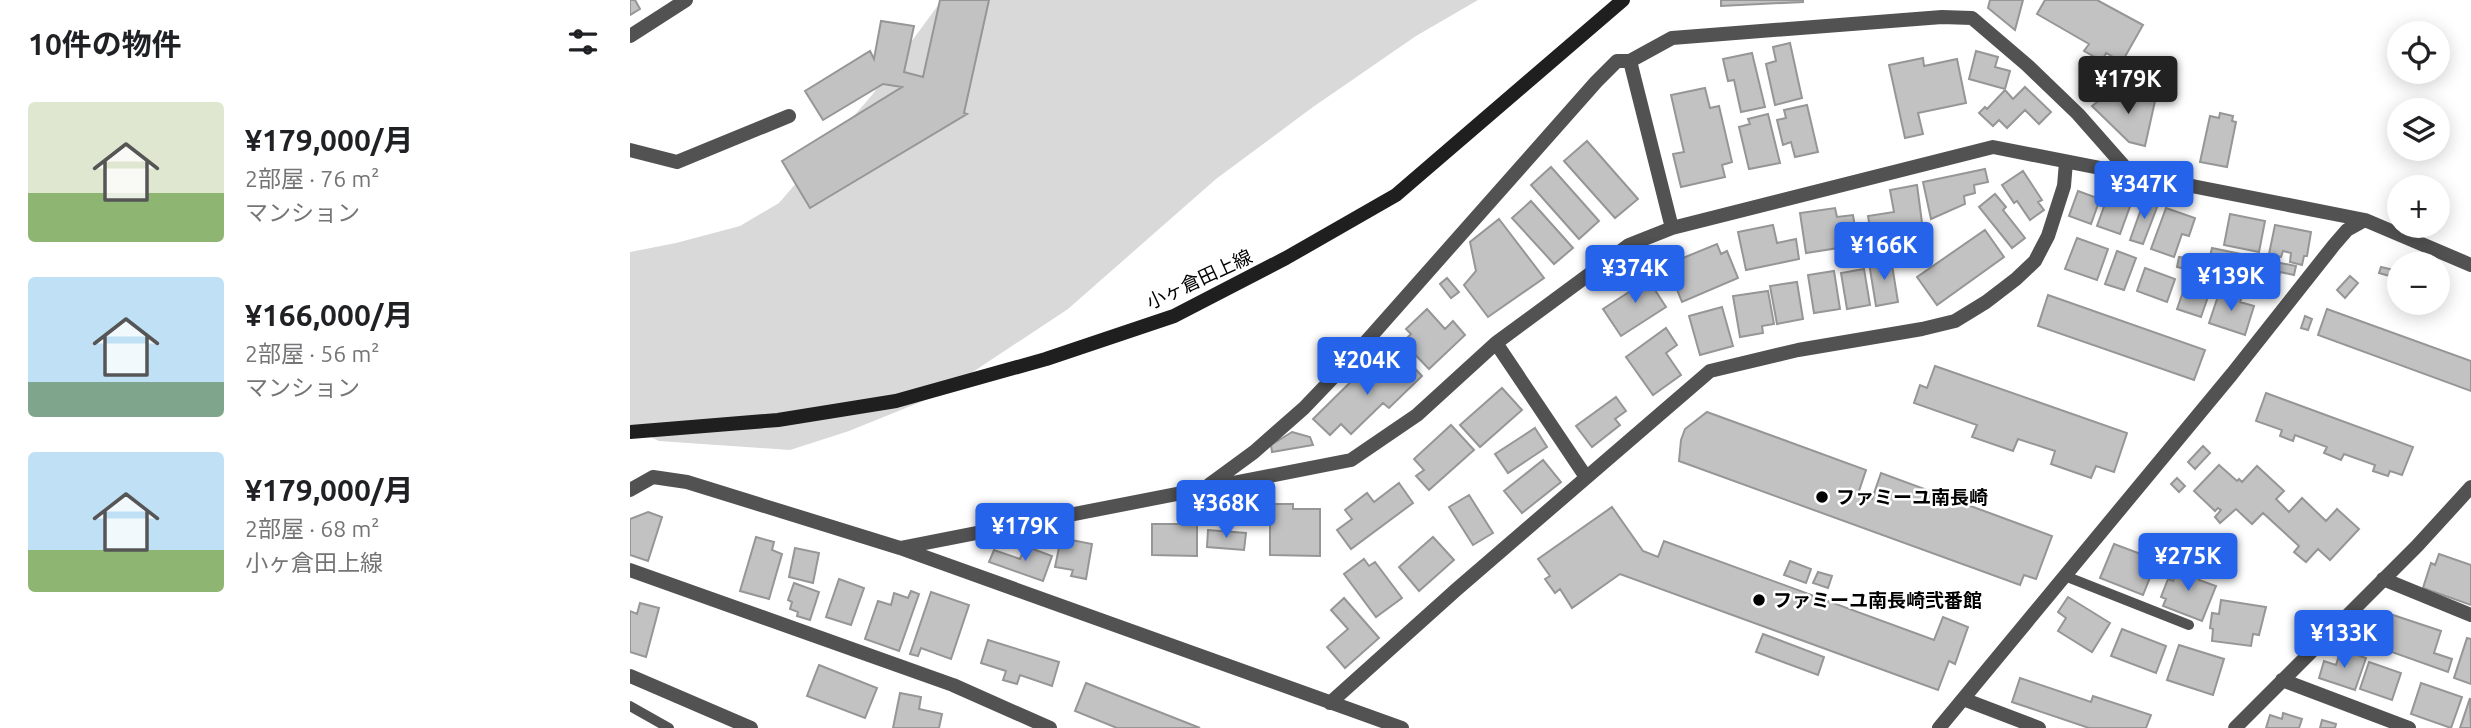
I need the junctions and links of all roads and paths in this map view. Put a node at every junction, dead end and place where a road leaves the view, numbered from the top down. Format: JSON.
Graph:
{"nodes":[{"id":1,"x":686,"y":0,"type":"edge"},
{"id":2,"x":1623,"y":0,"type":"edge"},
{"id":3,"x":630,"y":36,"type":"edge"},
{"id":4,"x":1630,"y":61,"type":"junction"},
{"id":5,"x":789,"y":116,"type":"dead end"},
{"id":6,"x":630,"y":150,"type":"edge"},
{"id":7,"x":2066,"y":162,"type":"junction"},
{"id":8,"x":2130,"y":173,"type":"junction"},
{"id":9,"x":2365,"y":220,"type":"junction"},
{"id":10,"x":1672,"y":228,"type":"junction"},
{"id":11,"x":2471,"y":265,"type":"edge"},
{"id":12,"x":1496,"y":343,"type":"junction"},
{"id":13,"x":630,"y":432,"type":"edge"},
{"id":14,"x":1586,"y":477,"type":"junction"},
{"id":15,"x":2471,"y":487,"type":"edge"},
{"id":16,"x":1205,"y":488,"type":"junction"},
{"id":17,"x":630,"y":490,"type":"edge"},
{"id":18,"x":900,"y":548,"type":"junction"},
{"id":19,"x":630,"y":570,"type":"edge"},
{"id":20,"x":2065,"y":576,"type":"junction"},
{"id":21,"x":2383,"y":579,"type":"junction"},
{"id":22,"x":2471,"y":615,"type":"edge"},
{"id":23,"x":2189,"y":625,"type":"dead end"},
{"id":24,"x":630,"y":676,"type":"edge"},
{"id":25,"x":2282,"y":680,"type":"junction"},
{"id":26,"x":1963,"y":699,"type":"junction"},
{"id":27,"x":1330,"y":703,"type":"junction"},
{"id":28,"x":630,"y":706,"type":"edge"},
{"id":29,"x":669,"y":728,"type":"edge"},
{"id":30,"x":751,"y":728,"type":"edge"},
{"id":31,"x":1051,"y":728,"type":"edge"},
{"id":32,"x":1402,"y":728,"type":"edge"},
{"id":33,"x":1939,"y":728,"type":"edge"},
{"id":34,"x":2039,"y":728,"type":"edge"},
{"id":35,"x":2235,"y":728,"type":"edge"},
{"id":36,"x":2409,"y":728,"type":"edge"}],
"edges":[{"from":1,"to":3,"type":"street"},
{"from":2,"to":13,"type":"main road","name":"小ヶ倉田上線"},
{"from":4,"to":8,"type":"street"},
{"from":4,"to":10,"type":"street"},
{"from":4,"to":16,"type":"street"},
{"from":5,"to":6,"type":"street"},
{"from":7,"to":8,"type":"street"},
{"from":7,"to":10,"type":"street"},
{"from":7,"to":14,"type":"street"},
{"from":8,"to":9,"type":"street"},
{"from":9,"to":11,"type":"street"},
{"from":9,"to":20,"type":"street"},
{"from":10,"to":12,"type":"street"},
{"from":12,"to":14,"type":"street"},
{"from":12,"to":16,"type":"street"},
{"from":14,"to":27,"type":"street"},
{"from":15,"to":21,"type":"street"},
{"from":16,"to":18,"type":"street"},
{"from":17,"to":18,"type":"street"},
{"from":18,"to":27,"type":"street"},
{"from":19,"to":31,"type":"street"},
{"from":20,"to":23,"type":"lane"},
{"from":20,"to":26,"type":"street"},
{"from":21,"to":22,"type":"street"},
{"from":21,"to":25,"type":"street"},
{"from":24,"to":30,"type":"street"},
{"from":25,"to":35,"type":"street"},
{"from":25,"to":36,"type":"street"},
{"from":26,"to":33,"type":"street"},
{"from":26,"to":34,"type":"street"},
{"from":27,"to":32,"type":"street"},
{"from":28,"to":29,"type":"lane"}]}
